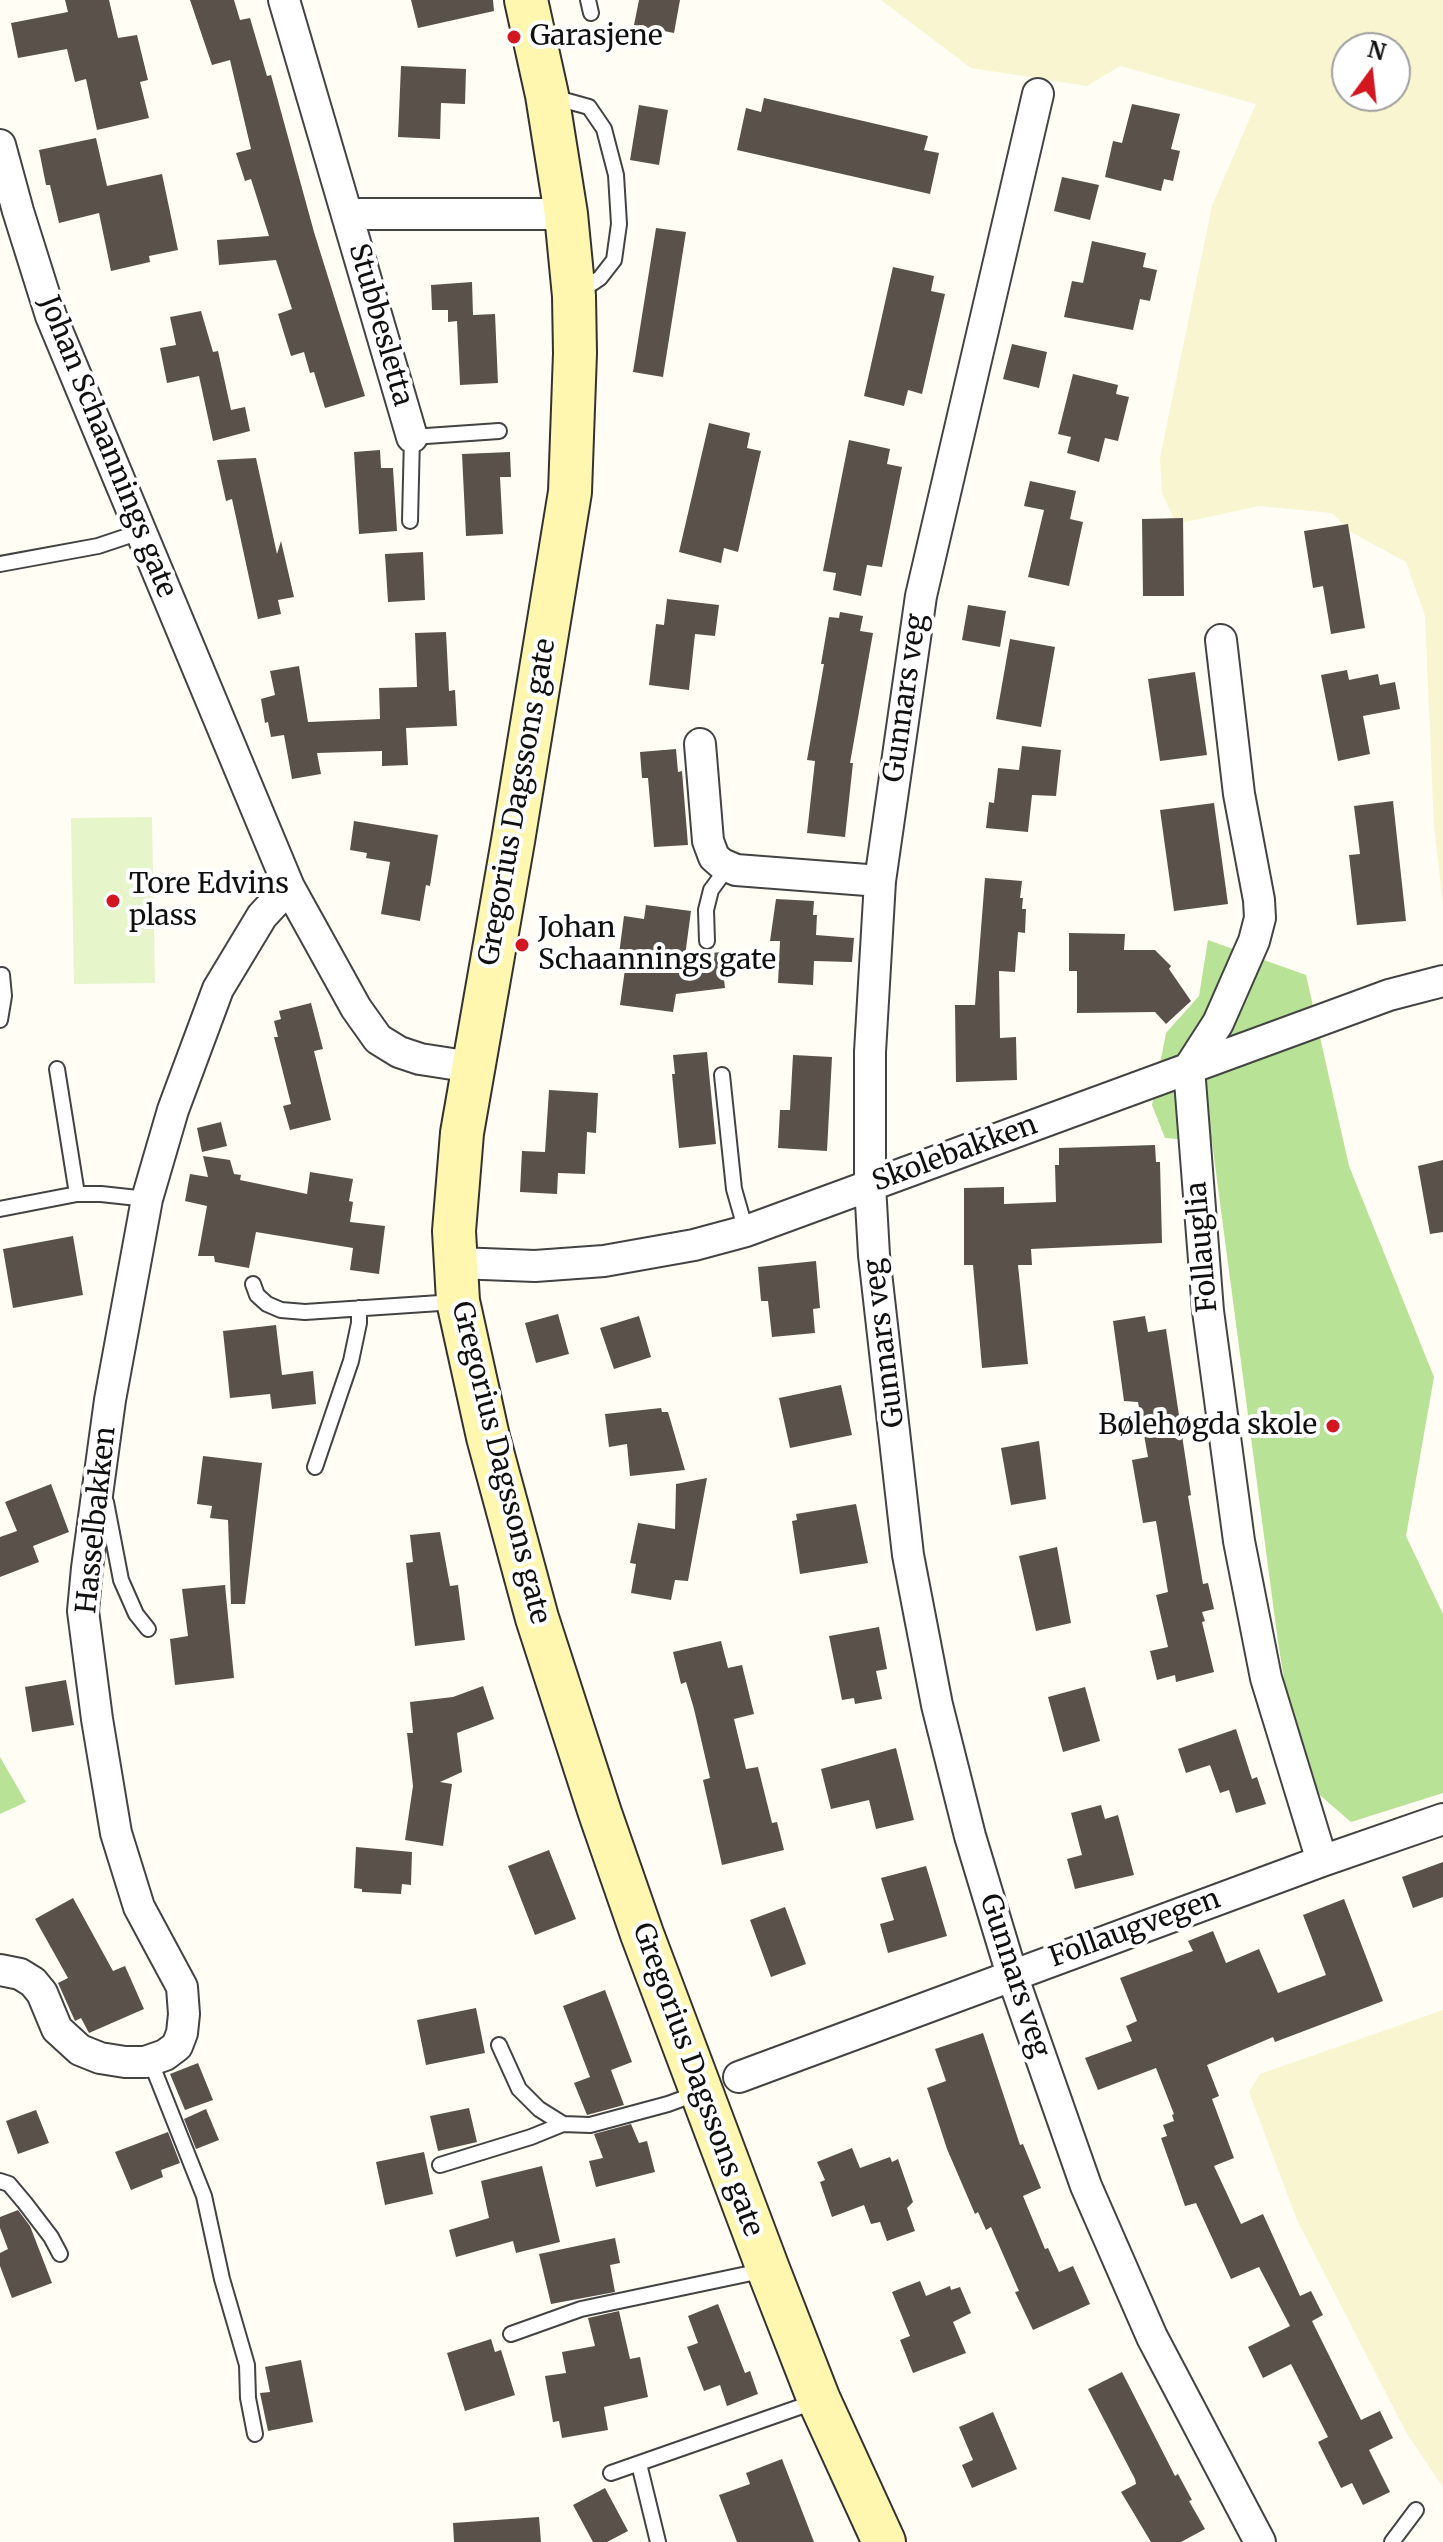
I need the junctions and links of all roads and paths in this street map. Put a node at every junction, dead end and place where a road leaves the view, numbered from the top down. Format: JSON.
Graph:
{"nodes":[{"id":1,"x":284,"y":0,"type":"edge"},
{"id":2,"x":526,"y":0,"type":"edge"},
{"id":3,"x":1038,"y":94,"type":"dead end"},
{"id":4,"x":547,"y":95,"type":"junction"},
{"id":5,"x":0,"y":145,"type":"edge"},
{"id":6,"x":348,"y":214,"type":"junction"},
{"id":7,"x":566,"y":214,"type":"junction"},
{"id":8,"x":574,"y":296,"type":"junction"},
{"id":9,"x":499,"y":431,"type":"dead end"},
{"id":10,"x":412,"y":437,"type":"junction"},
{"id":11,"x":410,"y":521,"type":"dead end"},
{"id":12,"x":140,"y":532,"type":"junction"},
{"id":13,"x":0,"y":564,"type":"edge"},
{"id":14,"x":1221,"y":640,"type":"dead end"},
{"id":15,"x":700,"y":744,"type":"dead end"},
{"id":16,"x":736,"y":870,"type":"junction"},
{"id":17,"x":880,"y":881,"type":"junction"},
{"id":18,"x":289,"y":887,"type":"junction"},
{"id":19,"x":707,"y":941,"type":"dead end"},
{"id":20,"x":2,"y":975,"type":"edge"},
{"id":21,"x":1442,"y":982,"type":"edge"},
{"id":22,"x":0,"y":1020,"type":"edge"},
{"id":23,"x":472,"y":1067,"type":"junction"},
{"id":24,"x":1189,"y":1068,"type":"junction"},
{"id":25,"x":57,"y":1069,"type":"dead end"},
{"id":26,"x":722,"y":1075,"type":"dead end"},
{"id":27,"x":870,"y":1185,"type":"junction"},
{"id":28,"x":77,"y":1194,"type":"junction"},
{"id":29,"x":147,"y":1199,"type":"junction"},
{"id":30,"x":0,"y":1209,"type":"edge"},
{"id":31,"x":746,"y":1231,"type":"junction"},
{"id":32,"x":457,"y":1282,"type":"junction"},
{"id":33,"x":253,"y":1284,"type":"dead end"},
{"id":34,"x":359,"y":1308,"type":"junction"},
{"id":35,"x":315,"y":1467,"type":"dead end"},
{"id":36,"x":100,"y":1475,"type":"junction"},
{"id":37,"x":148,"y":1629,"type":"dead end"},
{"id":38,"x":1443,"y":1819,"type":"edge"},
{"id":39,"x":1322,"y":1861,"type":"junction"},
{"id":40,"x":0,"y":1970,"type":"edge"},
{"id":41,"x":1012,"y":1975,"type":"junction"},
{"id":42,"x":499,"y":2045,"type":"dead end"},
{"id":43,"x":150,"y":2060,"type":"junction"},
{"id":44,"x":721,"y":2084,"type":"junction"},
{"id":45,"x":563,"y":2124,"type":"junction"},
{"id":46,"x":440,"y":2165,"type":"dead end"},
{"id":47,"x":0,"y":2181,"type":"edge"},
{"id":48,"x":60,"y":2254,"type":"dead end"},
{"id":49,"x":768,"y":2269,"type":"junction"},
{"id":50,"x":511,"y":2334,"type":"dead end"},
{"id":51,"x":819,"y":2400,"type":"junction"},
{"id":52,"x":255,"y":2434,"type":"dead end"},
{"id":53,"x":639,"y":2464,"type":"junction"},
{"id":54,"x":611,"y":2473,"type":"dead end"},
{"id":55,"x":1416,"y":2510,"type":"dead end"},
{"id":56,"x":658,"y":2542,"type":"edge"},
{"id":57,"x":884,"y":2542,"type":"edge"},
{"id":58,"x":1260,"y":2542,"type":"edge"},
{"id":59,"x":1392,"y":2542,"type":"edge"}],
"edges":[{"from":1,"to":6,"type":"street","name":"Stubbesletta"},
{"from":2,"to":4,"type":"street","name":"Gregorius Dagssons gate"},
{"from":3,"to":17,"type":"street","name":"Gunnars veg"},
{"from":4,"to":7,"type":"street","name":"Gregorius Dagssons gate"},
{"from":4,"to":8,"type":"lane"},
{"from":5,"to":12,"type":"street","name":"Johan Schaannings gate"},
{"from":6,"to":7,"type":"street","name":"Stubbesletta"},
{"from":6,"to":10,"type":"street","name":"Stubbesletta"},
{"from":7,"to":8,"type":"street","name":"Gregorius Dagssons gate"},
{"from":8,"to":23,"type":"street","name":"Gregorius Dagssons gate"},
{"from":9,"to":10,"type":"lane"},
{"from":10,"to":11,"type":"lane"},
{"from":12,"to":13,"type":"lane"},
{"from":12,"to":18,"type":"street","name":"Johan Schaannings gate"},
{"from":14,"to":24,"type":"street"},
{"from":15,"to":16,"type":"street"},
{"from":16,"to":17,"type":"street"},
{"from":16,"to":19,"type":"lane"},
{"from":17,"to":27,"type":"street","name":"Gunnars veg"},
{"from":18,"to":23,"type":"street","name":"Johan Schaannings gate"},
{"from":18,"to":29,"type":"street","name":"Hasselbakken"},
{"from":20,"to":22,"type":"lane"},
{"from":21,"to":24,"type":"street","name":"Skolebakken"},
{"from":23,"to":32,"type":"street","name":"Gregorius Dagssons gate"},
{"from":24,"to":27,"type":"street","name":"Skolebakken"},
{"from":24,"to":39,"type":"street","name":"Follauglia"},
{"from":25,"to":28,"type":"lane"},
{"from":26,"to":31,"type":"lane"},
{"from":27,"to":31,"type":"street","name":"Skolebakken"},
{"from":27,"to":41,"type":"street","name":"Gunnars veg"},
{"from":28,"to":29,"type":"lane"},
{"from":28,"to":30,"type":"lane"},
{"from":29,"to":36,"type":"street","name":"Hasselbakken"},
{"from":31,"to":32,"type":"street","name":"Skolebakken"},
{"from":32,"to":34,"type":"lane"},
{"from":32,"to":44,"type":"street","name":"Gregorius Dagssons gate"},
{"from":33,"to":34,"type":"lane"},
{"from":34,"to":35,"type":"lane"},
{"from":36,"to":37,"type":"lane"},
{"from":36,"to":43,"type":"street","name":"Hasselbakken"},
{"from":38,"to":39,"type":"street","name":"Follaugvegen"},
{"from":39,"to":41,"type":"street","name":"Follaugvegen"},
{"from":40,"to":43,"type":"street"},
{"from":41,"to":44,"type":"street","name":"Follaugvegen"},
{"from":41,"to":58,"type":"street","name":"Gunnars veg"},
{"from":42,"to":45,"type":"lane"},
{"from":43,"to":52,"type":"lane"},
{"from":44,"to":45,"type":"lane"},
{"from":44,"to":49,"type":"street","name":"Gregorius Dagssons gate"},
{"from":45,"to":46,"type":"lane"},
{"from":47,"to":48,"type":"lane"},
{"from":49,"to":50,"type":"lane"},
{"from":49,"to":51,"type":"street","name":"Gregorius Dagssons gate"},
{"from":51,"to":53,"type":"lane"},
{"from":51,"to":57,"type":"street","name":"Gregorius Dagssons gate"},
{"from":53,"to":54,"type":"lane"},
{"from":53,"to":56,"type":"lane"},
{"from":55,"to":59,"type":"lane"}]}
